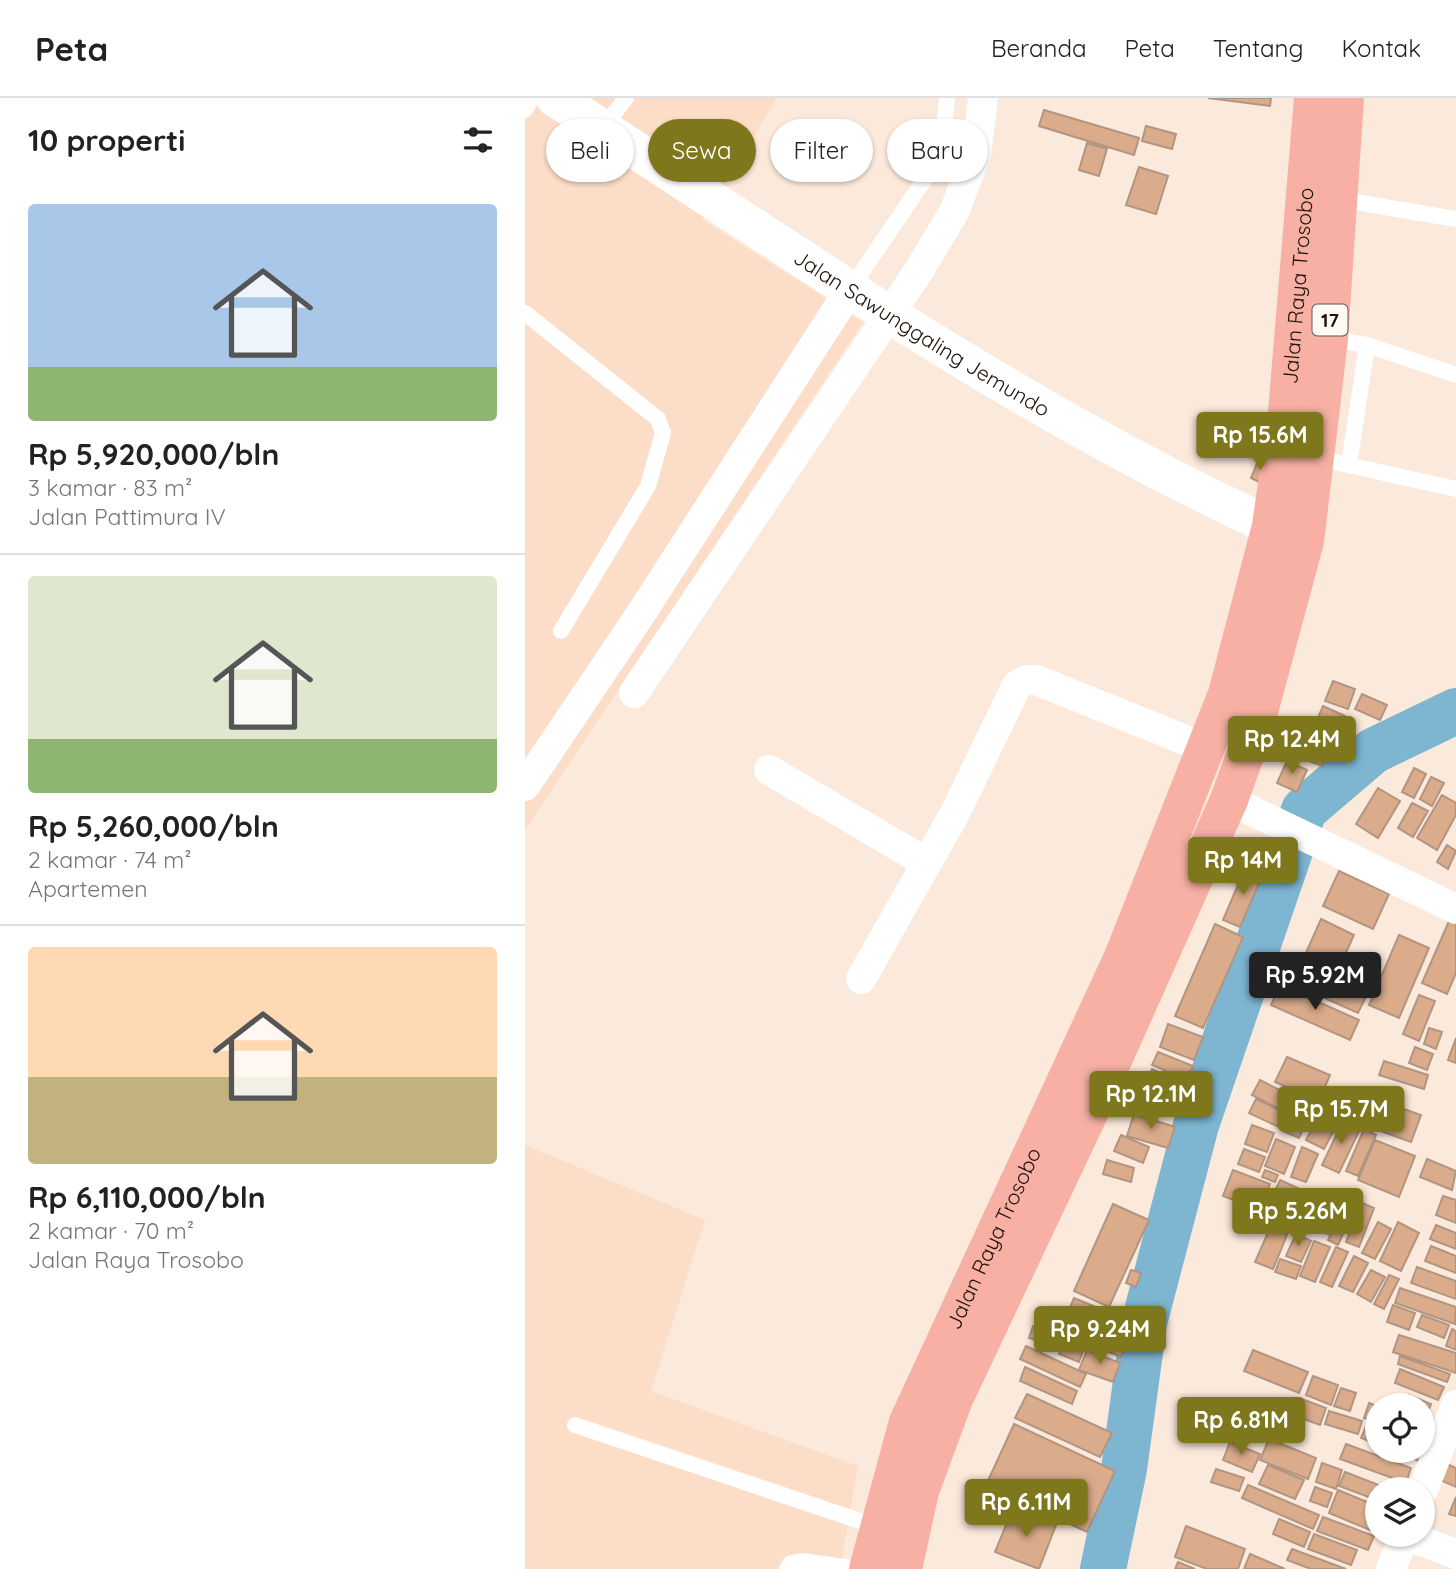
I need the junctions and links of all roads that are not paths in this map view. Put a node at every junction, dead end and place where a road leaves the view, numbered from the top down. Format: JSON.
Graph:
{"nodes":[{"id":1,"x":532,"y":98,"type":"edge"},
{"id":2,"x":555,"y":98,"type":"edge"},
{"id":3,"x":627,"y":98,"type":"edge"},
{"id":4,"x":947,"y":98,"type":"edge"},
{"id":5,"x":983,"y":98,"type":"edge"},
{"id":6,"x":1313,"y":98,"type":"edge"},
{"id":7,"x":1345,"y":98,"type":"edge"},
{"id":8,"x":525,"y":110,"type":"edge"},
{"id":9,"x":589,"y":119,"type":"edge"},
{"id":10,"x":610,"y":119,"type":"edge"},
{"id":11,"x":634,"y":148,"type":"edge"},
{"id":12,"x":1338,"y":199,"type":"junction"},
{"id":13,"x":1456,"y":219,"type":"edge"},
{"id":14,"x":870,"y":300,"type":"junction"},
{"id":15,"x":525,"y":313,"type":"edge"},
{"id":16,"x":1329,"y":339,"type":"junction"},
{"id":17,"x":1367,"y":345,"type":"junction"},
{"id":18,"x":1456,"y":375,"type":"edge"},
{"id":19,"x":1333,"y":462,"type":"junction"},
{"id":20,"x":1456,"y":489,"type":"edge"},
{"id":21,"x":1271,"y":526,"type":"junction"},
{"id":22,"x":1305,"y":541,"type":"junction"},
{"id":23,"x":660,"y":624,"type":"junction"},
{"id":24,"x":561,"y":631,"type":"dead end"},
{"id":25,"x":634,"y":693,"type":"dead end"},
{"id":26,"x":1208,"y":749,"type":"junction"},
{"id":27,"x":769,"y":770,"type":"dead end"},
{"id":28,"x":525,"y":786,"type":"edge"},
{"id":29,"x":1229,"y":800,"type":"junction"},
{"id":30,"x":927,"y":863,"type":"junction"},
{"id":31,"x":1456,"y":909,"type":"edge"},
{"id":32,"x":861,"y":979,"type":"dead end"},
{"id":33,"x":1456,"y":1405,"type":"edge"},
{"id":34,"x":575,"y":1425,"type":"dead end"},
{"id":35,"x":1428,"y":1477,"type":"edge"},
{"id":36,"x":878,"y":1527,"type":"junction"},
{"id":37,"x":1435,"y":1546,"type":"edge"},
{"id":38,"x":1400,"y":1547,"type":"edge"},
{"id":39,"x":1456,"y":1554,"type":"edge"},
{"id":40,"x":787,"y":1569,"type":"edge"},
{"id":41,"x":858,"y":1569,"type":"edge"},
{"id":42,"x":868,"y":1569,"type":"edge"},
{"id":43,"x":903,"y":1569,"type":"edge"},
{"id":44,"x":1391,"y":1569,"type":"edge"}],
"edges":[{"from":1,"to":8,"type":"lane"},
{"from":2,"to":9,"type":"main road","name":"Jalan Sawunggaling Jemundo"},
{"from":3,"to":10,"type":"lane"},
{"from":4,"to":14,"type":"lane"},
{"from":5,"to":14,"type":"street"},
{"from":6,"to":21,"type":"highway","name":"Jalan Raya Trosobo","number":"17"},
{"from":7,"to":12,"type":"highway","name":"Jalan Raya Trosobo","number":"17"},
{"from":11,"to":14,"type":"main road","name":"Jalan Sawunggaling Jemundo"},
{"from":12,"to":13,"type":"lane"},
{"from":12,"to":16,"type":"highway","name":"Jalan Raya Trosobo","number":"17"},
{"from":14,"to":21,"type":"main road","name":"Jalan Sawunggaling Jemundo"},
{"from":14,"to":23,"type":"street"},
{"from":14,"to":23,"type":"street"},
{"from":15,"to":24,"type":"lane"},
{"from":16,"to":17,"type":"lane"},
{"from":16,"to":19,"type":"highway","name":"Jalan Raya Trosobo","number":"17"},
{"from":17,"to":18,"type":"lane"},
{"from":17,"to":19,"type":"lane"},
{"from":19,"to":20,"type":"lane"},
{"from":19,"to":22,"type":"highway","name":"Jalan Raya Trosobo","number":"17"},
{"from":21,"to":22,"type":"main road","name":"Jalan Sawunggaling Jemundo"},
{"from":21,"to":26,"type":"highway","name":"Jalan Raya Trosobo","number":"17"},
{"from":22,"to":29,"type":"highway","name":"Jalan Raya Trosobo","number":"17"},
{"from":23,"to":25,"type":"street"},
{"from":23,"to":28,"type":"street"},
{"from":26,"to":30,"type":"street"},
{"from":26,"to":36,"type":"highway","name":"Jalan Raya Trosobo","number":"17"},
{"from":27,"to":30,"type":"street"},
{"from":29,"to":31,"type":"street"},
{"from":29,"to":43,"type":"highway","name":"Jalan Raya Trosobo","number":"17"},
{"from":30,"to":32,"type":"street"},
{"from":33,"to":35,"type":"street"},
{"from":34,"to":36,"type":"lane"},
{"from":36,"to":42,"type":"highway","name":"Jalan Raya Trosobo","number":"17"},
{"from":37,"to":39,"type":"street"},
{"from":38,"to":44,"type":"street"},
{"from":40,"to":41,"type":"lane"}]}
